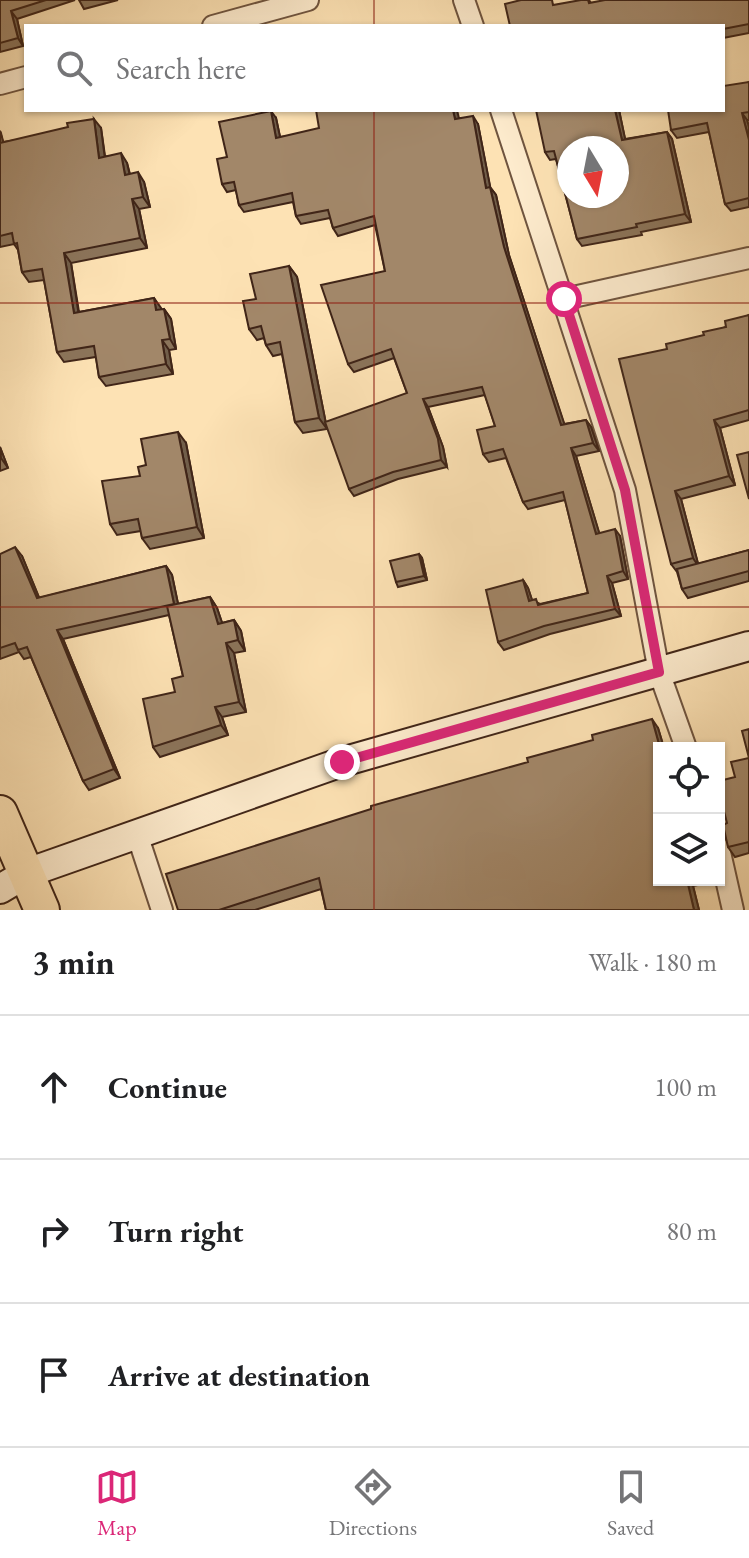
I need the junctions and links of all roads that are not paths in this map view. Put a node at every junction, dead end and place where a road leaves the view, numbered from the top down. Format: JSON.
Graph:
{"nodes":[{"id":1,"x":308,"y":0,"type":"edge"},
{"id":2,"x":464,"y":0,"type":"edge"},
{"id":3,"x":220,"y":24,"type":"edge"},
{"id":4,"x":472,"y":24,"type":"edge"},
{"id":5,"x":24,"y":78,"type":"edge"},
{"id":6,"x":0,"y":84,"type":"edge"},
{"id":7,"x":502,"y":112,"type":"edge"},
{"id":8,"x":749,"y":258,"type":"edge"},
{"id":9,"x":564,"y":299,"type":"junction"},
{"id":10,"x":749,"y":646,"type":"edge"},
{"id":11,"x":659,"y":672,"type":"junction"},
{"id":12,"x":684,"y":742,"type":"edge"},
{"id":13,"x":0,"y":813,"type":"edge"},
{"id":14,"x":137,"y":834,"type":"junction"},
{"id":15,"x":725,"y":875,"type":"edge"},
{"id":16,"x":14,"y":881,"type":"edge"},
{"id":17,"x":42,"y":910,"type":"edge"},
{"id":18,"x":162,"y":910,"type":"edge"},
{"id":19,"x":733,"y":910,"type":"edge"}],
"edges":[{"from":1,"to":3,"type":"street"},
{"from":2,"to":4,"type":"street"},
{"from":5,"to":6,"type":"street"},
{"from":7,"to":9,"type":"street"},
{"from":8,"to":9,"type":"street"},
{"from":9,"to":11,"type":"street"},
{"from":10,"to":11,"type":"main road"},
{"from":11,"to":12,"type":"street"},
{"from":11,"to":14,"type":"main road"},
{"from":13,"to":16,"type":"highway"},
{"from":14,"to":16,"type":"main road"},
{"from":14,"to":18,"type":"street"},
{"from":15,"to":19,"type":"street"},
{"from":16,"to":17,"type":"highway"}]}
